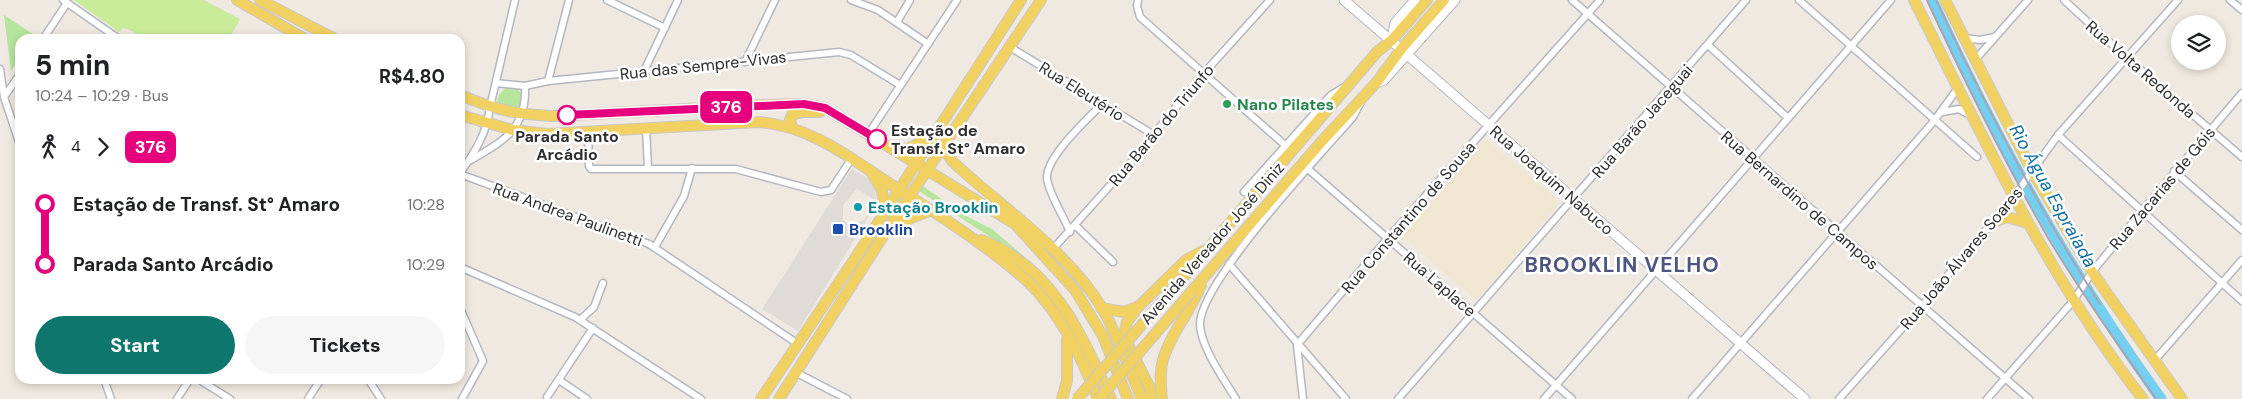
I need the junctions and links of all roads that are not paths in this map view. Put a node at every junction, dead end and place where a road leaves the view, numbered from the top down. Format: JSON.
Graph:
{"nodes":[{"id":1,"x":260,"y":0,"type":"edge"},
{"id":2,"x":515,"y":0,"type":"edge"},
{"id":3,"x":569,"y":0,"type":"edge"},
{"id":4,"x":607,"y":0,"type":"edge"},
{"id":5,"x":678,"y":0,"type":"edge"},
{"id":6,"x":775,"y":0,"type":"edge"},
{"id":7,"x":851,"y":0,"type":"edge"},
{"id":8,"x":910,"y":0,"type":"edge"},
{"id":9,"x":957,"y":0,"type":"edge"},
{"id":10,"x":1021,"y":0,"type":"edge"},
{"id":11,"x":1042,"y":0,"type":"edge"},
{"id":12,"x":1138,"y":0,"type":"edge"},
{"id":13,"x":1270,"y":0,"type":"edge"},
{"id":14,"x":1344,"y":0,"type":"edge"},
{"id":15,"x":1415,"y":0,"type":"edge"},
{"id":16,"x":1427,"y":0,"type":"edge"},
{"id":17,"x":1444,"y":0,"type":"edge"},
{"id":18,"x":1455,"y":0,"type":"edge"},
{"id":19,"x":1572,"y":0,"type":"edge"},
{"id":20,"x":1600,"y":0,"type":"edge"},
{"id":21,"x":1746,"y":0,"type":"edge"},
{"id":22,"x":1891,"y":0,"type":"edge"},
{"id":23,"x":1914,"y":0,"type":"edge"},
{"id":24,"x":1945,"y":0,"type":"edge"},
{"id":25,"x":2028,"y":0,"type":"edge"},
{"id":26,"x":2064,"y":0,"type":"edge"},
{"id":27,"x":2178,"y":0,"type":"edge"},
{"id":28,"x":2230,"y":0,"type":"edge"},
{"id":29,"x":65,"y":1,"type":"edge"},
{"id":30,"x":238,"y":1,"type":"edge"},
{"id":31,"x":1802,"y":1,"type":"edge"},
{"id":32,"x":2242,"y":10,"type":"edge"},
{"id":33,"x":1588,"y":13,"type":"junction"},
{"id":34,"x":897,"y":22,"type":"junction"},
{"id":35,"x":665,"y":28,"type":"junction"},
{"id":36,"x":46,"y":34,"type":"edge"},
{"id":37,"x":110,"y":34,"type":"edge"},
{"id":38,"x":296,"y":34,"type":"edge"},
{"id":39,"x":325,"y":34,"type":"edge"},
{"id":40,"x":1995,"y":37,"type":"junction"},
{"id":41,"x":1964,"y":38,"type":"junction"},
{"id":42,"x":1392,"y":40,"type":"junction"},
{"id":43,"x":928,"y":44,"type":"junction"},
{"id":44,"x":1708,"y":45,"type":"junction"},
{"id":45,"x":1010,"y":47,"type":"junction"},
{"id":46,"x":1851,"y":47,"type":"junction"},
{"id":47,"x":1405,"y":51,"type":"junction"},
{"id":48,"x":2128,"y":59,"type":"junction"},
{"id":49,"x":1975,"y":60,"type":"junction"},
{"id":50,"x":745,"y":62,"type":"junction"},
{"id":51,"x":0,"y":69,"type":"edge"},
{"id":52,"x":644,"y":71,"type":"junction"},
{"id":53,"x":1204,"y":73,"type":"junction"},
{"id":54,"x":15,"y":81,"type":"edge"},
{"id":55,"x":548,"y":81,"type":"junction"},
{"id":56,"x":496,"y":83,"type":"junction"},
{"id":57,"x":525,"y":86,"type":"junction"},
{"id":58,"x":900,"y":86,"type":"junction"},
{"id":59,"x":1347,"y":86,"type":"junction"},
{"id":60,"x":1672,"y":88,"type":"junction"},
{"id":61,"x":1958,"y":88,"type":"junction"},
{"id":62,"x":2241,"y":95,"type":"edge"},
{"id":63,"x":1363,"y":96,"type":"junction"},
{"id":64,"x":4,"y":97,"type":"junction"},
{"id":65,"x":465,"y":97,"type":"edge"},
{"id":66,"x":1103,"y":103,"type":"junction"},
{"id":67,"x":490,"y":107,"type":"junction"},
{"id":68,"x":1941,"y":113,"type":"junction"},
{"id":69,"x":834,"y":114,"type":"junction"},
{"id":70,"x":522,"y":115,"type":"junction"},
{"id":71,"x":465,"y":116,"type":"edge"},
{"id":72,"x":1972,"y":116,"type":"junction"},
{"id":73,"x":1788,"y":118,"type":"junction"},
{"id":74,"x":1934,"y":121,"type":"junction"},
{"id":75,"x":488,"y":124,"type":"junction"},
{"id":76,"x":1489,"y":124,"type":"junction"},
{"id":77,"x":792,"y":127,"type":"junction"},
{"id":78,"x":646,"y":128,"type":"junction"},
{"id":79,"x":513,"y":130,"type":"junction"},
{"id":80,"x":2210,"y":130,"type":"junction"},
{"id":81,"x":15,"y":131,"type":"edge"},
{"id":82,"x":938,"y":131,"type":"junction"},
{"id":83,"x":588,"y":133,"type":"junction"},
{"id":84,"x":869,"y":134,"type":"junction"},
{"id":85,"x":1154,"y":135,"type":"junction"},
{"id":86,"x":2058,"y":136,"type":"junction"},
{"id":87,"x":888,"y":146,"type":"junction"},
{"id":88,"x":1286,"y":146,"type":"junction"},
{"id":89,"x":942,"y":148,"type":"junction"},
{"id":90,"x":1977,"y":157,"type":"dead end"},
{"id":91,"x":2242,"y":157,"type":"edge"},
{"id":92,"x":852,"y":158,"type":"junction"},
{"id":93,"x":1754,"y":159,"type":"junction"},
{"id":94,"x":470,"y":161,"type":"junction"},
{"id":95,"x":916,"y":164,"type":"junction"},
{"id":96,"x":465,"y":168,"type":"edge"},
{"id":97,"x":648,"y":168,"type":"junction"},
{"id":98,"x":692,"y":168,"type":"junction"},
{"id":99,"x":1308,"y":169,"type":"junction"},
{"id":100,"x":870,"y":170,"type":"junction"},
{"id":101,"x":928,"y":171,"type":"junction"},
{"id":102,"x":2174,"y":171,"type":"junction"},
{"id":103,"x":2031,"y":172,"type":"junction"},
{"id":104,"x":465,"y":176,"type":"edge"},
{"id":105,"x":976,"y":183,"type":"junction"},
{"id":106,"x":900,"y":190,"type":"junction"},
{"id":107,"x":1244,"y":192,"type":"dead end"},
{"id":108,"x":910,"y":196,"type":"junction"},
{"id":109,"x":2014,"y":197,"type":"junction"},
{"id":110,"x":1574,"y":199,"type":"junction"},
{"id":111,"x":932,"y":210,"type":"junction"},
{"id":112,"x":997,"y":211,"type":"junction"},
{"id":113,"x":2142,"y":211,"type":"junction"},
{"id":114,"x":885,"y":213,"type":"junction"},
{"id":115,"x":1993,"y":222,"type":"junction"},
{"id":116,"x":2028,"y":223,"type":"junction"},
{"id":117,"x":1015,"y":224,"type":"junction"},
{"id":118,"x":1075,"y":225,"type":"junction"},
{"id":119,"x":890,"y":226,"type":"junction"},
{"id":120,"x":2242,"y":230,"type":"edge"},
{"id":121,"x":1070,"y":232,"type":"junction"},
{"id":122,"x":1838,"y":232,"type":"junction"},
{"id":123,"x":971,"y":236,"type":"junction"},
{"id":124,"x":1388,"y":238,"type":"junction"},
{"id":125,"x":655,"y":247,"type":"junction"},
{"id":126,"x":1050,"y":248,"type":"junction"},
{"id":127,"x":1208,"y":248,"type":"junction"},
{"id":128,"x":2242,"y":260,"type":"edge"},
{"id":129,"x":1113,"y":262,"type":"dead end"},
{"id":130,"x":1229,"y":264,"type":"junction"},
{"id":131,"x":465,"y":268,"type":"edge"},
{"id":132,"x":1656,"y":270,"type":"junction"},
{"id":133,"x":2090,"y":275,"type":"junction"},
{"id":134,"x":1204,"y":279,"type":"junction"},
{"id":135,"x":603,"y":282,"type":"dead end"},
{"id":136,"x":2223,"y":284,"type":"junction"},
{"id":137,"x":2075,"y":298,"type":"junction"},
{"id":138,"x":2242,"y":301,"type":"edge"},
{"id":139,"x":1922,"y":306,"type":"junction"},
{"id":140,"x":1138,"y":307,"type":"junction"},
{"id":141,"x":1101,"y":308,"type":"junction"},
{"id":142,"x":1473,"y":312,"type":"junction"},
{"id":143,"x":465,"y":320,"type":"edge"},
{"id":144,"x":580,"y":320,"type":"junction"},
{"id":145,"x":593,"y":328,"type":"junction"},
{"id":146,"x":1067,"y":336,"type":"junction"},
{"id":147,"x":1739,"y":343,"type":"junction"},
{"id":148,"x":798,"y":344,"type":"junction"},
{"id":149,"x":1297,"y":345,"type":"junction"},
{"id":150,"x":1080,"y":360,"type":"junction"},
{"id":151,"x":2154,"y":361,"type":"junction"},
{"id":152,"x":797,"y":373,"type":"junction"},
{"id":153,"x":2005,"y":379,"type":"junction"},
{"id":154,"x":559,"y":380,"type":"junction"},
{"id":155,"x":107,"y":384,"type":"edge"},
{"id":156,"x":187,"y":384,"type":"edge"},
{"id":157,"x":206,"y":384,"type":"edge"},
{"id":158,"x":317,"y":384,"type":"edge"},
{"id":159,"x":371,"y":384,"type":"edge"},
{"id":160,"x":1557,"y":385,"type":"junction"},
{"id":161,"x":1139,"y":396,"type":"edge"},
{"id":162,"x":548,"y":397,"type":"dead end"},
{"id":163,"x":2138,"y":397,"type":"edge"},
{"id":164,"x":111,"y":399,"type":"edge"},
{"id":165,"x":177,"y":399,"type":"edge"},
{"id":166,"x":230,"y":399,"type":"edge"},
{"id":167,"x":308,"y":399,"type":"edge"},
{"id":168,"x":381,"y":399,"type":"edge"},
{"id":169,"x":462,"y":399,"type":"edge"},
{"id":170,"x":587,"y":399,"type":"edge"},
{"id":171,"x":701,"y":399,"type":"edge"},
{"id":172,"x":761,"y":399,"type":"edge"},
{"id":173,"x":779,"y":399,"type":"edge"},
{"id":174,"x":847,"y":399,"type":"edge"},
{"id":175,"x":1062,"y":399,"type":"edge"},
{"id":176,"x":1077,"y":399,"type":"edge"},
{"id":177,"x":1087,"y":399,"type":"edge"},
{"id":178,"x":1099,"y":399,"type":"edge"},
{"id":179,"x":1111,"y":399,"type":"edge"},
{"id":180,"x":1128,"y":399,"type":"edge"},
{"id":181,"x":1152,"y":399,"type":"edge"},
{"id":182,"x":1162,"y":399,"type":"edge"},
{"id":183,"x":1236,"y":399,"type":"edge"},
{"id":184,"x":1303,"y":399,"type":"edge"},
{"id":185,"x":1346,"y":399,"type":"edge"},
{"id":186,"x":1398,"y":399,"type":"edge"},
{"id":187,"x":1544,"y":399,"type":"edge"},
{"id":188,"x":1572,"y":399,"type":"edge"},
{"id":189,"x":1692,"y":399,"type":"edge"},
{"id":190,"x":1804,"y":399,"type":"edge"},
{"id":191,"x":1839,"y":399,"type":"edge"},
{"id":192,"x":1987,"y":399,"type":"edge"},
{"id":193,"x":2029,"y":399,"type":"edge"},
{"id":194,"x":2182,"y":399,"type":"edge"}],
"edges":[{"from":1,"to":39,"type":"main road"},
{"from":2,"to":56,"type":"street"},
{"from":3,"to":55,"type":"street"},
{"from":4,"to":35,"type":"street"},
{"from":5,"to":35,"type":"street"},
{"from":6,"to":50,"type":"street"},
{"from":7,"to":34,"type":"street"},
{"from":8,"to":34,"type":"street"},
{"from":9,"to":43,"type":"street"},
{"from":10,"to":82,"type":"main road"},
{"from":11,"to":45,"type":"main road"},
{"from":12,"to":53,"type":"street"},
{"from":13,"to":53,"type":"street","name":"Rua Barão do Triunfo"},
{"from":14,"to":42,"type":"street","name":"Rua Joaquim Nabuco"},
{"from":15,"to":42,"type":"street","name":"Avenida Vereador José Diniz"},
{"from":16,"to":42,"type":"main road","name":"Avenida Vereador José Diniz"},
{"from":17,"to":47,"type":"main road","name":"Avenida Vereador José Diniz"},
{"from":18,"to":47,"type":"street","name":"Avenida Vereador José Diniz"},
{"from":19,"to":33,"type":"street","name":"Rua Bernardino de Campos"},
{"from":20,"to":33,"type":"street","name":"Rua Constantino de Sousa"},
{"from":21,"to":44,"type":"street","name":"Rua Barão Jaceguai"},
{"from":22,"to":46,"type":"street"},
{"from":23,"to":61,"type":"main road"},
{"from":24,"to":41,"type":"main road"},
{"from":25,"to":40,"type":"street"},
{"from":26,"to":48,"type":"street","name":"Rua Volta Redonda"},
{"from":27,"to":48,"type":"street","name":"Rua João Álvares Soares"},
{"from":28,"to":32,"type":"street"},
{"from":29,"to":36,"type":"street"},
{"from":29,"to":37,"type":"street"},
{"from":30,"to":38,"type":"main road"},
{"from":31,"to":46,"type":"street"},
{"from":33,"to":60,"type":"street","name":"Rua Bernardino de Campos"},
{"from":33,"to":76,"type":"street","name":"Rua Constantino de Sousa"},
{"from":34,"to":43,"type":"street"},
{"from":35,"to":52,"type":"street"},
{"from":40,"to":41,"type":"street"},
{"from":40,"to":49,"type":"street"},
{"from":41,"to":49,"type":"main road"},
{"from":42,"to":47,"type":"street","name":"Rua Joaquim Nabuco"},
{"from":42,"to":59,"type":"main road","name":"Avenida Vereador José Diniz"},
{"from":43,"to":58,"type":"street"},
{"from":44,"to":60,"type":"street","name":"Rua Barão Jaceguai"},
{"from":44,"to":73,"type":"street"},
{"from":45,"to":66,"type":"street","name":"Rua Eleutério"},
{"from":45,"to":89,"type":"main road"},
{"from":46,"to":73,"type":"street"},
{"from":46,"to":74,"type":"street"},
{"from":47,"to":63,"type":"main road","name":"Avenida Vereador José Diniz"},
{"from":47,"to":76,"type":"street","name":"Rua Joaquim Nabuco"},
{"from":48,"to":80,"type":"street","name":"Rua Volta Redonda"},
{"from":48,"to":86,"type":"street","name":"Rua João Álvares Soares"},
{"from":49,"to":103,"type":"main road"},
{"from":50,"to":52,"type":"street","name":"Rua das Sempre-Vivas"},
{"from":50,"to":58,"type":"street","name":"Rua das Sempre-Vivas"},
{"from":51,"to":64,"type":"street"},
{"from":52,"to":55,"type":"street","name":"Rua das Sempre-Vivas"},
{"from":53,"to":85,"type":"street","name":"Rua Barão do Triunfo"},
{"from":53,"to":88,"type":"street"},
{"from":54,"to":64,"type":"street"},
{"from":55,"to":57,"type":"street","name":"Rua das Sempre-Vivas"},
{"from":56,"to":57,"type":"street","name":"Rua das Sempre-Vivas"},
{"from":56,"to":67,"type":"street"},
{"from":57,"to":70,"type":"street"},
{"from":58,"to":84,"type":"street"},
{"from":59,"to":88,"type":"street","name":"Avenida Vereador José Diniz"},
{"from":59,"to":127,"type":"main road","name":"Avenida Vereador José Diniz"},
{"from":60,"to":93,"type":"street","name":"Rua Bernardino de Campos"},
{"from":60,"to":110,"type":"street","name":"Rua Barão Jaceguai"},
{"from":61,"to":68,"type":"street"},
{"from":61,"to":72,"type":"main road"},
{"from":62,"to":80,"type":"street","name":"Rua Zacarias de Góis"},
{"from":63,"to":99,"type":"street","name":"Avenida Vereador José Diniz"},
{"from":63,"to":134,"type":"main road","name":"Avenida Vereador José Diniz"},
{"from":64,"to":81,"type":"street"},
{"from":65,"to":67,"type":"main road"},
{"from":66,"to":85,"type":"street","name":"Rua Eleutério"},
{"from":66,"to":121,"type":"street"},
{"from":67,"to":70,"type":"main road"},
{"from":67,"to":75,"type":"street"},
{"from":68,"to":72,"type":"street"},
{"from":68,"to":74,"type":"street"},
{"from":69,"to":70,"type":"main road"},
{"from":69,"to":77,"type":"main road"},
{"from":69,"to":84,"type":"main road"},
{"from":70,"to":79,"type":"street"},
{"from":71,"to":75,"type":"main road"},
{"from":72,"to":109,"type":"main road"},
{"from":73,"to":93,"type":"street"},
{"from":74,"to":90,"type":"street"},
{"from":74,"to":122,"type":"street"},
{"from":75,"to":79,"type":"main road"},
{"from":75,"to":94,"type":"street"},
{"from":76,"to":110,"type":"street","name":"Rua Joaquim Nabuco"},
{"from":76,"to":124,"type":"street","name":"Rua Constantino de Sousa"},
{"from":77,"to":78,"type":"main road"},
{"from":77,"to":92,"type":"main road"},
{"from":78,"to":83,"type":"main road"},
{"from":78,"to":97,"type":"street"},
{"from":79,"to":83,"type":"main road"},
{"from":79,"to":94,"type":"street"},
{"from":80,"to":91,"type":"street","name":"Rua Volta Redonda"},
{"from":80,"to":102,"type":"street","name":"Rua Zacarias de Góis"},
{"from":82,"to":87,"type":"main road"},
{"from":82,"to":95,"type":"main road"},
{"from":83,"to":97,"type":"street"},
{"from":84,"to":87,"type":"main road"},
{"from":85,"to":118,"type":"street","name":"Rua Barão do Triunfo"},
{"from":86,"to":103,"type":"street","name":"Rua João Álvares Soares"},
{"from":86,"to":113,"type":"street"},
{"from":87,"to":95,"type":"main road"},
{"from":88,"to":107,"type":"street","name":"Avenida Vereador José Diniz"},
{"from":89,"to":101,"type":"main road"},
{"from":89,"to":105,"type":"main road"},
{"from":92,"to":98,"type":"street"},
{"from":92,"to":100,"type":"main road"},
{"from":93,"to":122,"type":"street","name":"Rua Bernardino de Campos"},
{"from":93,"to":132,"type":"street"},
{"from":94,"to":96,"type":"street"},
{"from":95,"to":101,"type":"main road"},
{"from":95,"to":106,"type":"main road"},
{"from":97,"to":98,"type":"street"},
{"from":98,"to":125,"type":"street"},
{"from":99,"to":124,"type":"street","name":"Rua Laplace"},
{"from":99,"to":130,"type":"street","name":"Avenida Vereador José Diniz"},
{"from":100,"to":106,"type":"main road"},
{"from":100,"to":114,"type":"main road"},
{"from":101,"to":108,"type":"main road"},
{"from":101,"to":112,"type":"main road"},
{"from":102,"to":113,"type":"street","name":"Rua Zacarias de Góis"},
{"from":102,"to":120,"type":"street"},
{"from":103,"to":109,"type":"street","name":"Rua João Álvares Soares"},
{"from":103,"to":133,"type":"main road"},
{"from":104,"to":125,"type":"street","name":"Rua Andrea Paulinetti"},
{"from":105,"to":112,"type":"main road"},
{"from":105,"to":126,"type":"main road"},
{"from":106,"to":108,"type":"main road"},
{"from":106,"to":114,"type":"main road"},
{"from":108,"to":111,"type":"main road"},
{"from":108,"to":119,"type":"main road"},
{"from":109,"to":115,"type":"street","name":"Rua João Álvares Soares"},
{"from":109,"to":116,"type":"main road"},
{"from":110,"to":132,"type":"street","name":"Rua Joaquim Nabuco"},
{"from":110,"to":142,"type":"street","name":"Rua Barão Jaceguai"},
{"from":111,"to":119,"type":"main road"},
{"from":111,"to":123,"type":"main road"},
{"from":112,"to":117,"type":"main road"},
{"from":113,"to":133,"type":"street","name":"Rua Zacarias de Góis"},
{"from":113,"to":136,"type":"street"},
{"from":114,"to":148,"type":"main road"},
{"from":115,"to":116,"type":"main road"},
{"from":115,"to":139,"type":"street","name":"Rua João Álvares Soares"},
{"from":116,"to":137,"type":"main road"},
{"from":117,"to":126,"type":"main road"},
{"from":117,"to":180,"type":"main road"},
{"from":118,"to":121,"type":"street","name":"Rua Barão do Triunfo"},
{"from":118,"to":129,"type":"street"},
{"from":119,"to":152,"type":"main road"},
{"from":121,"to":126,"type":"street","name":"Rua Barão do Triunfo"},
{"from":122,"to":139,"type":"street","name":"Rua Bernardino de Campos"},
{"from":122,"to":147,"type":"street"},
{"from":123,"to":146,"type":"main road"},
{"from":123,"to":179,"type":"main road"},
{"from":124,"to":142,"type":"street","name":"Rua Laplace"},
{"from":124,"to":149,"type":"street","name":"Rua Constantino de Sousa"},
{"from":125,"to":148,"type":"street","name":"Rua Andrea Paulinetti"},
{"from":126,"to":141,"type":"main road"},
{"from":127,"to":140,"type":"main road"},
{"from":127,"to":176,"type":"main road","name":"Avenida Vereador José Diniz","bridge":true},
{"from":128,"to":136,"type":"street"},
{"from":130,"to":149,"type":"street"},
{"from":130,"to":183,"type":"street","name":"Avenida Vereador José Diniz"},
{"from":131,"to":144,"type":"street"},
{"from":132,"to":147,"type":"street","name":"Rua Joaquim Nabuco"},
{"from":132,"to":160,"type":"street"},
{"from":133,"to":137,"type":"street","name":"Rua Zacarias de Góis"},
{"from":133,"to":151,"type":"main road"},
{"from":134,"to":178,"type":"main road","name":"Avenida Vereador José Diniz","bridge":true},
{"from":134,"to":182,"type":"main road"},
{"from":135,"to":144,"type":"street"},
{"from":136,"to":138,"type":"street"},
{"from":136,"to":151,"type":"street"},
{"from":137,"to":153,"type":"street","name":"Rua Zacarias de Góis"},
{"from":137,"to":163,"type":"main road"},
{"from":139,"to":153,"type":"street","name":"Rua Bernardino de Campos"},
{"from":139,"to":191,"type":"street","name":"Rua João Álvares Soares"},
{"from":140,"to":141,"type":"main road"},
{"from":140,"to":181,"type":"main road"},
{"from":141,"to":161,"type":"main road"},
{"from":142,"to":160,"type":"street","name":"Rua Laplace"},
{"from":142,"to":186,"type":"street","name":"Rua Barão Jaceguai"},
{"from":143,"to":169,"type":"street"},
{"from":144,"to":145,"type":"street"},
{"from":145,"to":154,"type":"street"},
{"from":145,"to":171,"type":"street"},
{"from":146,"to":150,"type":"main road"},
{"from":146,"to":175,"type":"main road"},
{"from":147,"to":189,"type":"street"},
{"from":147,"to":190,"type":"street","name":"Rua Joaquim Nabuco"},
{"from":148,"to":172,"type":"main road"},
{"from":149,"to":184,"type":"street"},
{"from":149,"to":185,"type":"street"},
{"from":150,"to":177,"type":"main road"},
{"from":150,"to":178,"type":"main road"},
{"from":151,"to":194,"type":"main road"},
{"from":152,"to":173,"type":"main road"},
{"from":152,"to":174,"type":"street"},
{"from":153,"to":192,"type":"street","name":"Rua Zacarias de Góis"},
{"from":153,"to":193,"type":"street","name":"Rua Bernardino de Campos"},
{"from":154,"to":162,"type":"street"},
{"from":154,"to":170,"type":"street"},
{"from":155,"to":164,"type":"street"},
{"from":156,"to":165,"type":"street"},
{"from":157,"to":166,"type":"street"},
{"from":158,"to":167,"type":"street"},
{"from":159,"to":168,"type":"street"},
{"from":160,"to":187,"type":"street"},
{"from":160,"to":188,"type":"street","name":"Rua Laplace"}]}
